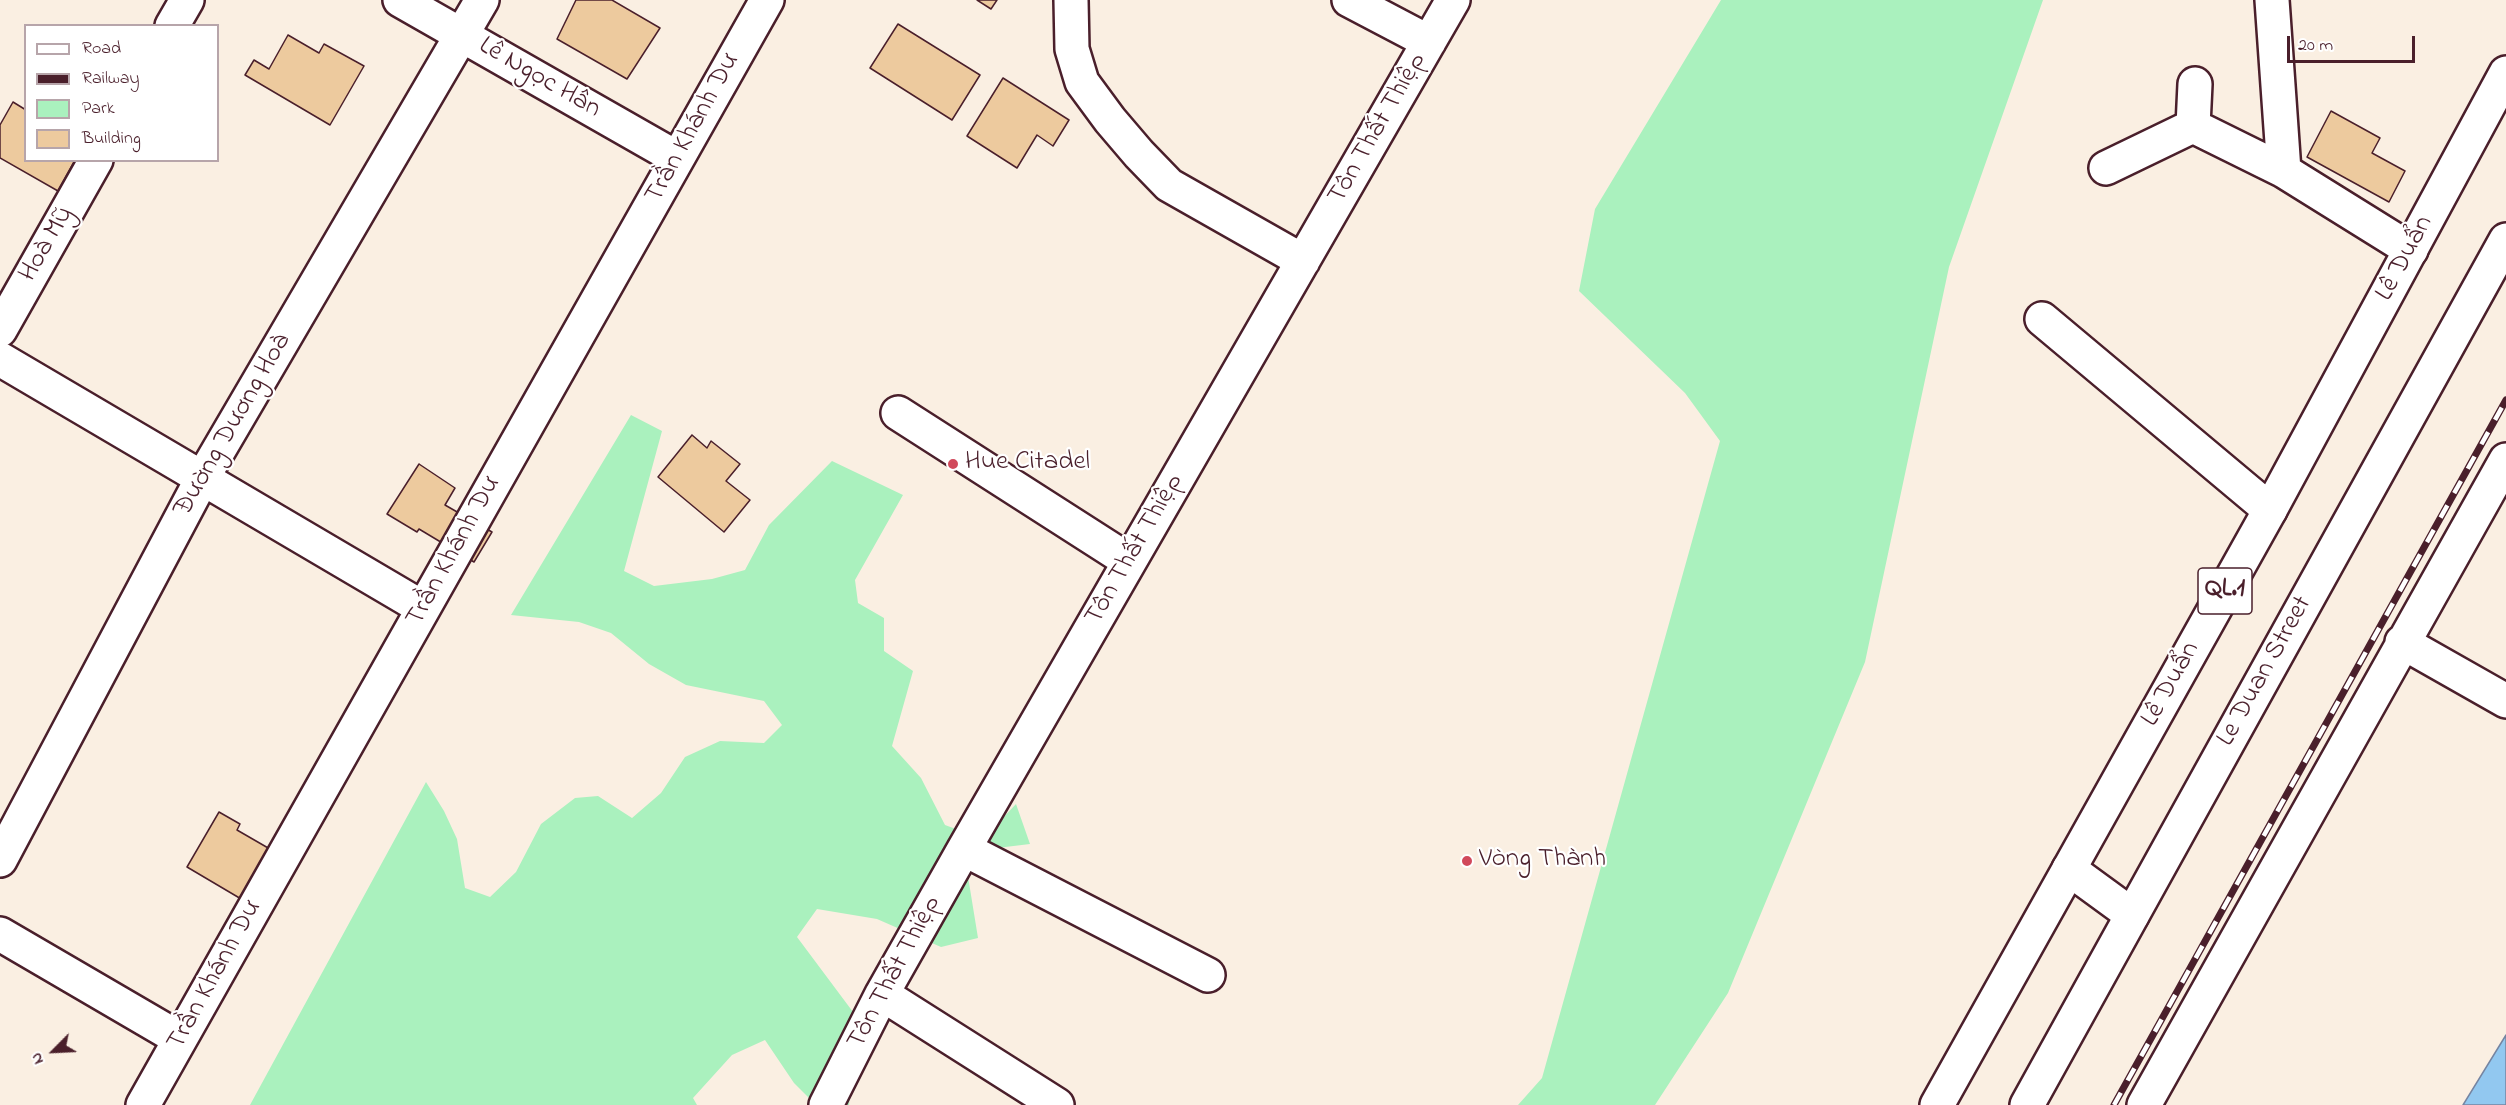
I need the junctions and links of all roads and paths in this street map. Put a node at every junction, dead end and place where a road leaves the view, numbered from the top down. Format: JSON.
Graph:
{"nodes":[{"id":1,"x":187,"y":0,"type":"edge"},
{"id":2,"x":400,"y":0,"type":"edge"},
{"id":3,"x":482,"y":0,"type":"edge"},
{"id":4,"x":767,"y":0,"type":"edge"},
{"id":5,"x":1071,"y":0,"type":"edge"},
{"id":6,"x":1349,"y":0,"type":"edge"},
{"id":7,"x":1454,"y":0,"type":"edge"},
{"id":8,"x":2272,"y":0,"type":"edge"},
{"id":9,"x":173,"y":24,"type":"edge"},
{"id":10,"x":461,"y":35,"type":"junction"},
{"id":11,"x":1429,"y":42,"type":"junction"},
{"id":12,"x":2506,"y":73,"type":"edge"},
{"id":13,"x":2195,"y":84,"type":"dead end"},
{"id":14,"x":2193,"y":126,"type":"junction"},
{"id":15,"x":677,"y":158,"type":"junction"},
{"id":16,"x":95,"y":162,"type":"edge"},
{"id":17,"x":2106,"y":168,"type":"dead end"},
{"id":18,"x":2284,"y":171,"type":"junction"},
{"id":19,"x":2506,"y":240,"type":"edge"},
{"id":20,"x":2411,"y":250,"type":"junction"},
{"id":21,"x":1303,"y":261,"type":"junction"},
{"id":22,"x":2042,"y":319,"type":"dead end"},
{"id":23,"x":0,"y":330,"type":"edge"},
{"id":24,"x":0,"y":358,"type":"edge"},
{"id":25,"x":898,"y":413,"type":"dead end"},
{"id":26,"x":2506,"y":460,"type":"edge"},
{"id":27,"x":203,"y":477,"type":"junction"},
{"id":28,"x":2270,"y":510,"type":"junction"},
{"id":29,"x":1130,"y":561,"type":"junction"},
{"id":30,"x":423,"y":608,"type":"junction"},
{"id":31,"x":2402,"y":642,"type":"junction"},
{"id":32,"x":2506,"y":700,"type":"edge"},
{"id":33,"x":964,"y":849,"type":"junction"},
{"id":34,"x":0,"y":860,"type":"edge"},
{"id":35,"x":2069,"y":869,"type":"junction"},
{"id":36,"x":2132,"y":915,"type":"junction"},
{"id":37,"x":0,"y":934,"type":"edge"},
{"id":38,"x":1208,"y":975,"type":"dead end"},
{"id":39,"x":882,"y":994,"type":"junction"},
{"id":40,"x":180,"y":1039,"type":"junction"},
{"id":41,"x":143,"y":1105,"type":"edge"},
{"id":42,"x":826,"y":1105,"type":"edge"},
{"id":43,"x":1057,"y":1105,"type":"edge"},
{"id":44,"x":1937,"y":1105,"type":"edge"},
{"id":45,"x":2027,"y":1105,"type":"edge"},
{"id":46,"x":2144,"y":1105,"type":"edge"}],
"edges":[{"from":1,"to":9,"type":"main road"},
{"from":2,"to":10,"type":"main road","name":"Lê Ngọc Hân"},
{"from":3,"to":10,"type":"main road","name":"Đường Dương Hoà"},
{"from":4,"to":15,"type":"main road","name":"Trần Khánh Dư"},
{"from":5,"to":21,"type":"main road"},
{"from":6,"to":11,"type":"main road"},
{"from":7,"to":11,"type":"main road","name":"Tôn Thất Thiệp"},
{"from":8,"to":18,"type":"main road"},
{"from":10,"to":15,"type":"main road","name":"Lê Ngọc Hân"},
{"from":10,"to":27,"type":"main road","name":"Đường Dương Hoà"},
{"from":11,"to":21,"type":"main road","name":"Tôn Thất Thiệp"},
{"from":12,"to":20,"type":"main road","name":"Lê Duẩn","number":"QL.1"},
{"from":13,"to":14,"type":"main road"},
{"from":14,"to":17,"type":"main road"},
{"from":14,"to":18,"type":"main road"},
{"from":15,"to":30,"type":"main road","name":"Trần Khánh Dư"},
{"from":16,"to":23,"type":"main road","name":"Hoà Mỹ"},
{"from":18,"to":20,"type":"main road"},
{"from":19,"to":36,"type":"main road","name":"Le Duan Street"},
{"from":20,"to":28,"type":"main road","name":"Lê Duẩn","number":"QL.1"},
{"from":21,"to":29,"type":"main road","name":"Tôn Thất Thiệp"},
{"from":22,"to":28,"type":"main road"},
{"from":24,"to":27,"type":"main road"},
{"from":25,"to":29,"type":"main road"},
{"from":26,"to":31,"type":"main road"},
{"from":27,"to":30,"type":"main road"},
{"from":27,"to":34,"type":"main road","name":"Đường Dương Hoà"},
{"from":28,"to":35,"type":"main road","name":"Lê Duẩn","number":"QL.1"},
{"from":29,"to":33,"type":"main road","name":"Tôn Thất Thiệp"},
{"from":30,"to":40,"type":"main road","name":"Trần Khánh Dư"},
{"from":31,"to":32,"type":"main road"},
{"from":31,"to":46,"type":"main road"},
{"from":33,"to":38,"type":"main road"},
{"from":33,"to":39,"type":"main road","name":"Tôn Thất Thiệp"},
{"from":35,"to":36,"type":"main road"},
{"from":35,"to":44,"type":"main road","name":"Lê Duẩn","number":"QL.1"},
{"from":36,"to":45,"type":"main road","name":"Le Duan Street"},
{"from":37,"to":40,"type":"main road"},
{"from":39,"to":42,"type":"main road","name":"Tôn Thất Thiệp"},
{"from":39,"to":43,"type":"main road"},
{"from":40,"to":41,"type":"main road","name":"Trần Khánh Dư"}]}
